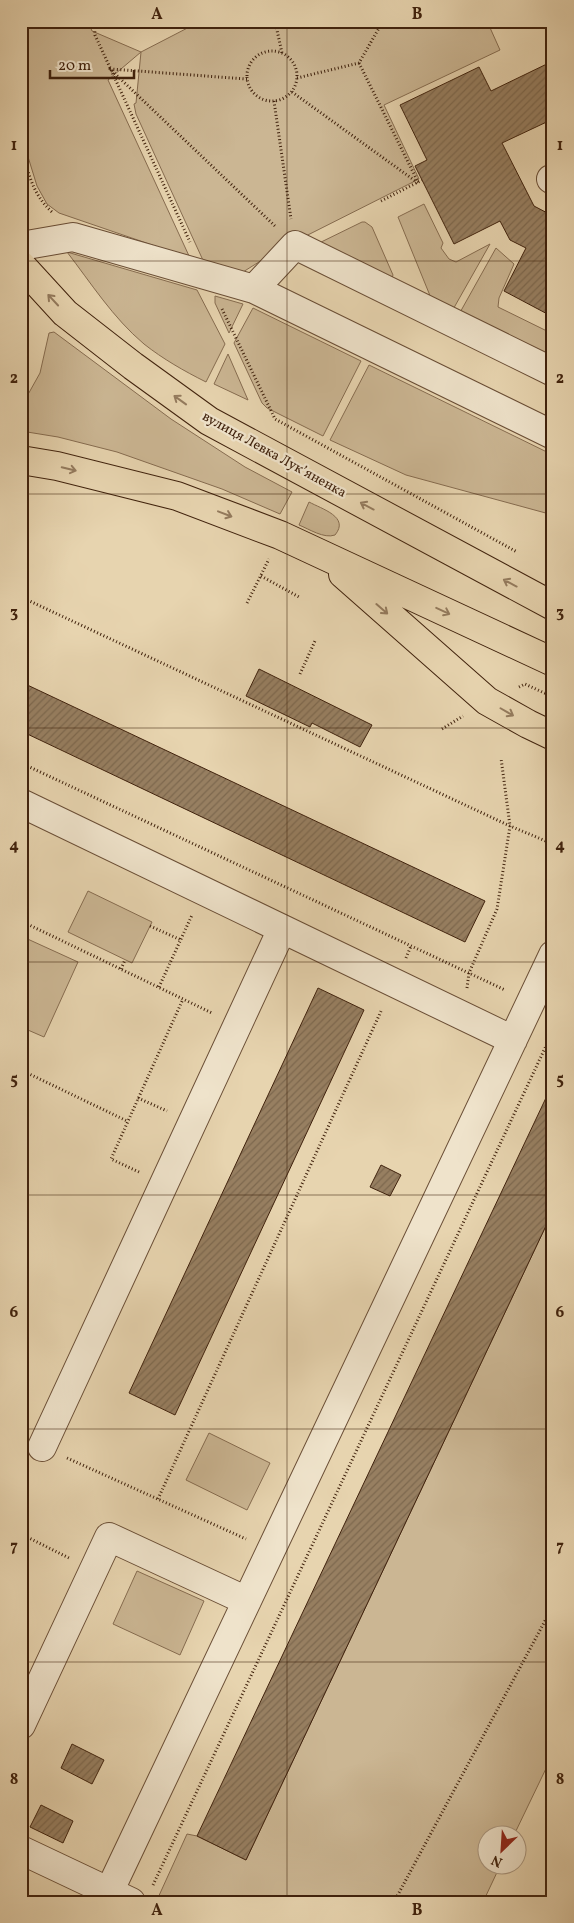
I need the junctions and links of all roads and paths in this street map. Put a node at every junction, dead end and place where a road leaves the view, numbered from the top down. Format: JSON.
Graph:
{"nodes":[{"id":1,"x":94,"y":21,"type":"edge"},
{"id":2,"x":275,"y":21,"type":"edge"},
{"id":3,"x":383,"y":21,"type":"edge"},
{"id":4,"x":282,"y":53,"type":"junction"},
{"id":5,"x":360,"y":63,"type":"junction"},
{"id":6,"x":110,"y":69,"type":"junction"},
{"id":7,"x":297,"y":78,"type":"junction"},
{"id":8,"x":247,"y":79,"type":"junction"},
{"id":9,"x":292,"y":92,"type":"junction"},
{"id":10,"x":274,"y":102,"type":"junction"},
{"id":11,"x":420,"y":182,"type":"junction"},
{"id":12,"x":381,"y":201,"type":"dead end"},
{"id":13,"x":295,"y":245,"type":"junction"},
{"id":14,"x":21,"y":246,"type":"edge"},
{"id":15,"x":21,"y":265,"type":"edge"},
{"id":16,"x":204,"y":274,"type":"junction"},
{"id":17,"x":254,"y":289,"type":"junction"},
{"id":18,"x":553,"y":372,"type":"edge"},
{"id":19,"x":553,"y":435,"type":"edge"},
{"id":20,"x":21,"y":460,"type":"edge"},
{"id":21,"x":319,"y":553,"type":"junction"},
{"id":22,"x":519,"y":553,"type":"dead end"},
{"id":23,"x":269,"y":558,"type":"dead end"},
{"id":24,"x":261,"y":576,"type":"junction"},
{"id":25,"x":21,"y":597,"type":"edge"},
{"id":26,"x":299,"y":597,"type":"dead end"},
{"id":27,"x":247,"y":603,"type":"dead end"},
{"id":28,"x":553,"y":606,"type":"edge"},
{"id":29,"x":315,"y":640,"type":"dead end"},
{"id":30,"x":553,"y":662,"type":"edge"},
{"id":31,"x":300,"y":674,"type":"dead end"},
{"id":32,"x":525,"y":684,"type":"dead end"},
{"id":33,"x":553,"y":698,"type":"edge"},
{"id":34,"x":553,"y":736,"type":"edge"},
{"id":35,"x":501,"y":758,"type":"dead end"},
{"id":36,"x":21,"y":763,"type":"edge"},
{"id":37,"x":21,"y":803,"type":"edge"},
{"id":38,"x":510,"y":826,"type":"junction"},
{"id":39,"x":553,"y":844,"type":"edge"},
{"id":40,"x":203,"y":891,"type":"junction"},
{"id":41,"x":21,"y":922,"type":"edge"},
{"id":42,"x":150,"y":926,"type":"dead end"},
{"id":43,"x":282,"y":929,"type":"junction"},
{"id":44,"x":181,"y":940,"type":"junction"},
{"id":45,"x":411,"y":946,"type":"junction"},
{"id":46,"x":553,"y":955,"type":"edge"},
{"id":47,"x":125,"y":960,"type":"dead end"},
{"id":48,"x":121,"y":969,"type":"junction"},
{"id":49,"x":469,"y":973,"type":"junction"},
{"id":50,"x":394,"y":983,"type":"junction"},
{"id":51,"x":159,"y":987,"type":"junction"},
{"id":52,"x":183,"y":999,"type":"junction"},
{"id":53,"x":531,"y":1002,"type":"junction"},
{"id":54,"x":462,"y":1016,"type":"junction"},
{"id":55,"x":237,"y":1025,"type":"junction"},
{"id":56,"x":553,"y":1031,"type":"edge"},
{"id":57,"x":513,"y":1040,"type":"junction"},
{"id":58,"x":21,"y":1070,"type":"edge"},
{"id":59,"x":127,"y":1121,"type":"junction"},
{"id":60,"x":164,"y":1184,"type":"junction"},
{"id":61,"x":42,"y":1447,"type":"joint"},
{"id":62,"x":158,"y":1499,"type":"junction"},
{"id":63,"x":21,"y":1534,"type":"edge"},
{"id":64,"x":271,"y":1550,"type":"junction"},
{"id":65,"x":94,"y":1570,"type":"junction"},
{"id":66,"x":247,"y":1602,"type":"junction"},
{"id":67,"x":553,"y":1606,"type":"edge"},
{"id":68,"x":21,"y":1725,"type":"edge"},
{"id":69,"x":21,"y":1850,"type":"edge"},
{"id":70,"x":130,"y":1895,"type":"edge"},
{"id":71,"x":394,"y":1902,"type":"edge"}],
"edges":[{"from":1,"to":6,"type":"path"},
{"from":2,"to":4,"type":"path"},
{"from":3,"to":5,"type":"path"},
{"from":4,"to":7,"type":"path"},
{"from":4,"to":8,"type":"path"},
{"from":5,"to":7,"type":"path"},
{"from":5,"to":11,"type":"path"},
{"from":6,"to":8,"type":"path"},
{"from":6,"to":13,"type":"path"},
{"from":6,"to":16,"type":"path"},
{"from":7,"to":9,"type":"path"},
{"from":8,"to":10,"type":"path"},
{"from":9,"to":10,"type":"path"},
{"from":9,"to":11,"type":"path"},
{"from":10,"to":13,"type":"path"},
{"from":11,"to":12,"type":"path"},
{"from":13,"to":17,"type":"lane"},
{"from":13,"to":18,"type":"lane"},
{"from":14,"to":16,"type":"lane"},
{"from":28,"to":15,"type":"main road","name":"вулиця Левка Лукʼяненка","one_way":true},
{"from":16,"to":17,"type":"lane"},
{"from":16,"to":22,"type":"path"},
{"from":17,"to":19,"type":"lane"},
{"from":20,"to":21,"type":"main road","one_way":true},
{"from":21,"to":30,"type":"main road","one_way":true},
{"from":21,"to":34,"type":"main road","one_way":true},
{"from":23,"to":24,"type":"path"},
{"from":24,"to":26,"type":"path"},
{"from":24,"to":27,"type":"path"},
{"from":25,"to":38,"type":"path"},
{"from":29,"to":31,"type":"path"},
{"from":32,"to":33,"type":"path"},
{"from":35,"to":38,"type":"path"},
{"from":36,"to":45,"type":"path"},
{"from":37,"to":40,"type":"lane"},
{"from":38,"to":39,"type":"path"},
{"from":38,"to":49,"type":"path"},
{"from":40,"to":43,"type":"lane"},
{"from":40,"to":44,"type":"path"},
{"from":41,"to":48,"type":"path"},
{"from":42,"to":44,"type":"path"},
{"from":43,"to":50,"type":"lane"},
{"from":43,"to":55,"type":"lane"},
{"from":44,"to":51,"type":"path"},
{"from":45,"to":49,"type":"path"},
{"from":45,"to":50,"type":"path"},
{"from":46,"to":53,"type":"lane"},
{"from":47,"to":48,"type":"path"},
{"from":48,"to":51,"type":"path"},
{"from":49,"to":53,"type":"path"},
{"from":49,"to":54,"type":"path"},
{"from":50,"to":54,"type":"lane"},
{"from":50,"to":62,"type":"path"},
{"from":51,"to":52,"type":"path"},
{"from":52,"to":55,"type":"path"},
{"from":52,"to":59,"type":"path"},
{"from":53,"to":57,"type":"lane"},
{"from":54,"to":57,"type":"lane"},
{"from":55,"to":60,"type":"lane"},
{"from":56,"to":70,"type":"path"},
{"from":57,"to":64,"type":"lane"},
{"from":58,"to":59,"type":"path"},
{"from":59,"to":60,"type":"path"},
{"from":60,"to":61,"type":"lane"},
{"from":61,"to":62,"type":"path"},
{"from":62,"to":64,"type":"path"},
{"from":63,"to":65,"type":"path"},
{"from":64,"to":66,"type":"lane"},
{"from":65,"to":66,"type":"lane"},
{"from":65,"to":68,"type":"lane"},
{"from":66,"to":70,"type":"lane"},
{"from":67,"to":71,"type":"path"},
{"from":69,"to":70,"type":"lane"}]}
